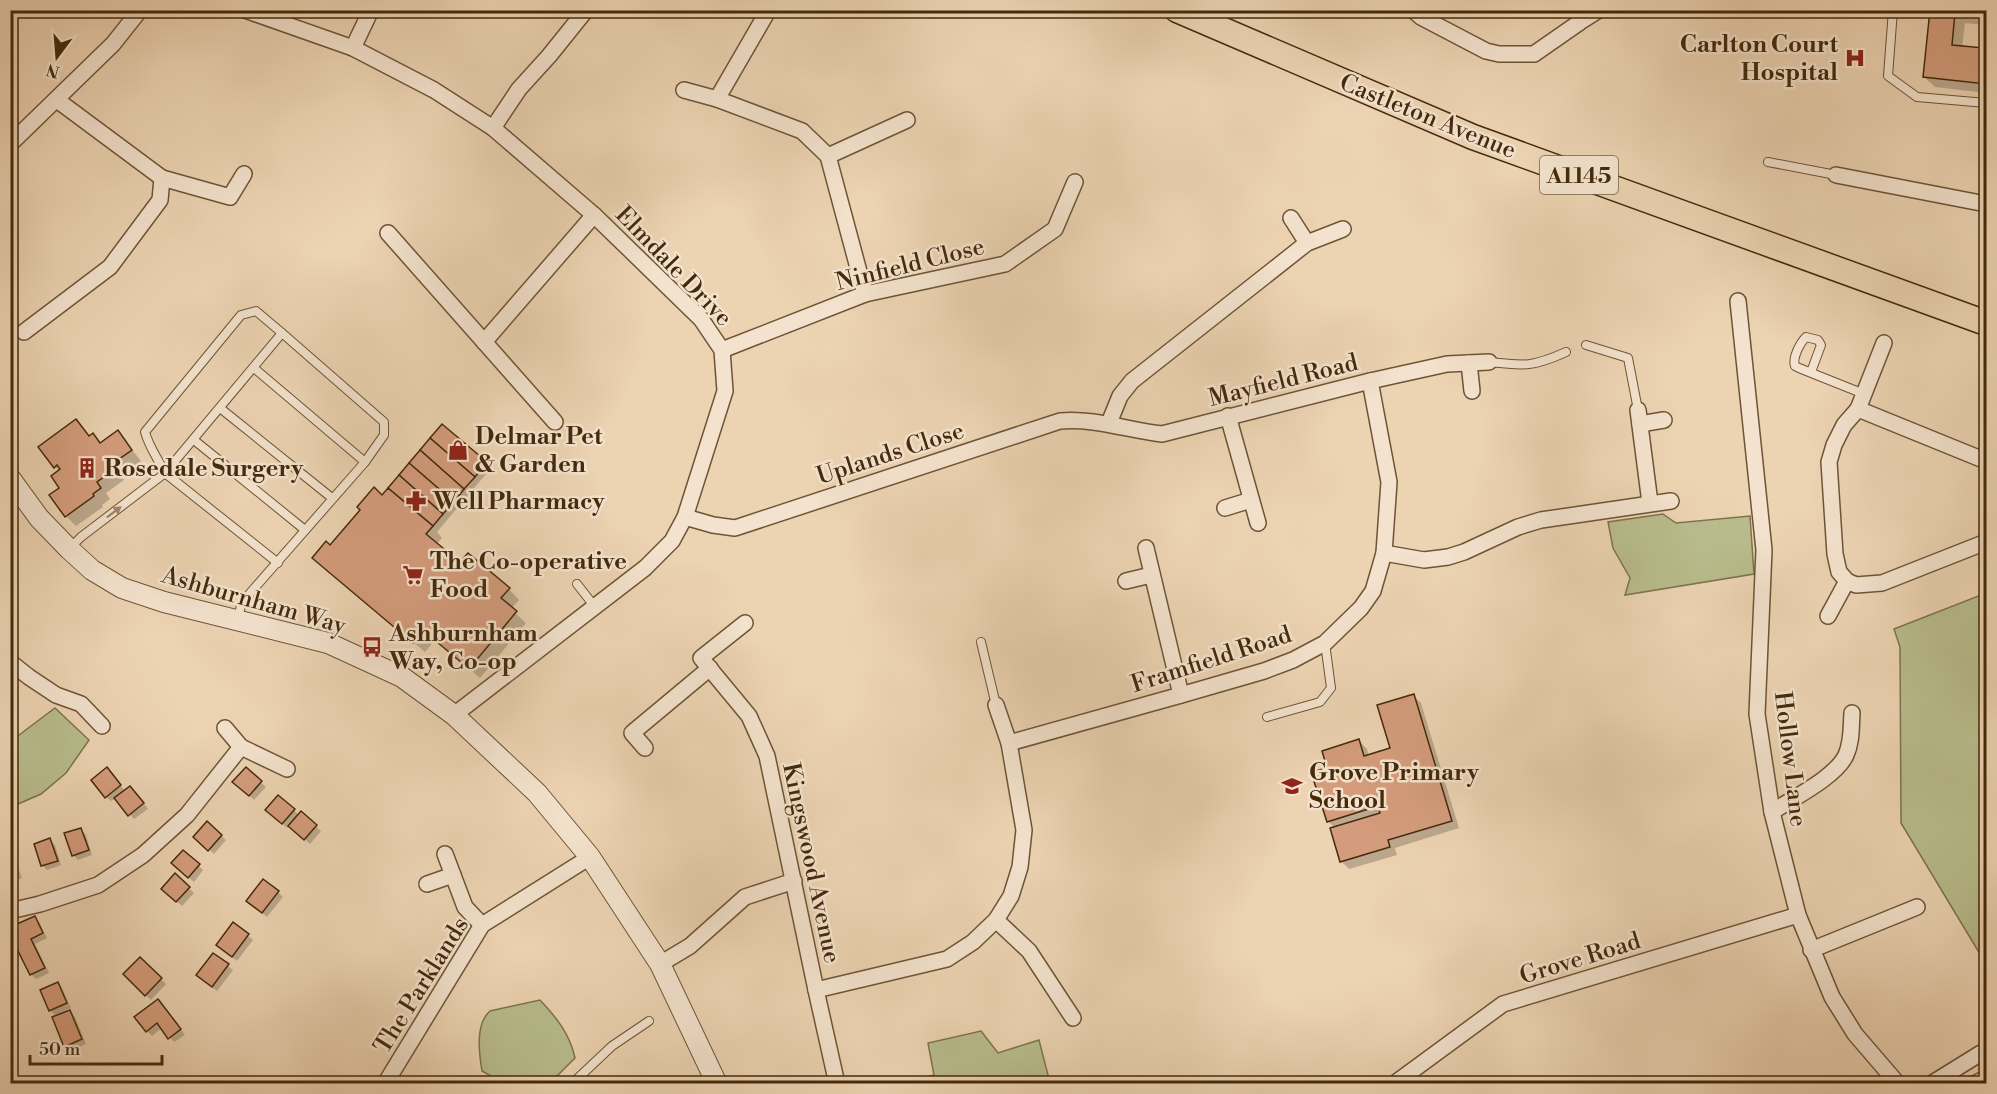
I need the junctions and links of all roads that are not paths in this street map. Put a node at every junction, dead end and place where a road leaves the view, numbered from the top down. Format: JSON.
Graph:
{"nodes":[{"id":1,"x":140,"y":10,"type":"edge"},
{"id":2,"x":245,"y":10,"type":"edge"},
{"id":3,"x":371,"y":10,"type":"edge"},
{"id":4,"x":586,"y":10,"type":"edge"},
{"id":5,"x":1177,"y":10,"type":"edge"},
{"id":6,"x":1413,"y":10,"type":"edge"},
{"id":7,"x":1599,"y":10,"type":"edge"},
{"id":8,"x":1893,"y":10,"type":"edge"},
{"id":9,"x":765,"y":16,"type":"dead end"},
{"id":10,"x":353,"y":48,"type":"junction"},
{"id":11,"x":684,"y":90,"type":"dead end"},
{"id":12,"x":717,"y":99,"type":"junction"},
{"id":13,"x":57,"y":100,"type":"junction"},
{"id":14,"x":1986,"y":103,"type":"edge"},
{"id":15,"x":907,"y":120,"type":"dead end"},
{"id":16,"x":493,"y":128,"type":"junction"},
{"id":17,"x":10,"y":144,"type":"edge"},
{"id":18,"x":828,"y":156,"type":"junction"},
{"id":19,"x":1768,"y":162,"type":"dead end"},
{"id":20,"x":244,"y":174,"type":"dead end"},
{"id":21,"x":1836,"y":175,"type":"joint"},
{"id":22,"x":162,"y":177,"type":"junction"},
{"id":23,"x":1075,"y":182,"type":"dead end"},
{"id":24,"x":1986,"y":204,"type":"edge"},
{"id":25,"x":594,"y":215,"type":"junction"},
{"id":26,"x":1291,"y":218,"type":"dead end"},
{"id":27,"x":1343,"y":229,"type":"dead end"},
{"id":28,"x":388,"y":233,"type":"dead end"},
{"id":29,"x":1307,"y":243,"type":"junction"},
{"id":30,"x":865,"y":294,"type":"junction"},
{"id":31,"x":1738,"y":302,"type":"dead end"},
{"id":32,"x":1986,"y":323,"type":"edge"},
{"id":33,"x":24,"y":332,"type":"dead end"},
{"id":34,"x":282,"y":333,"type":"junction"},
{"id":35,"x":484,"y":342,"type":"junction"},
{"id":36,"x":1884,"y":343,"type":"dead end"},
{"id":37,"x":1586,"y":345,"type":"dead end"},
{"id":38,"x":722,"y":350,"type":"junction"},
{"id":39,"x":1566,"y":352,"type":"dead end"},
{"id":40,"x":1489,"y":362,"type":"joint"},
{"id":41,"x":1469,"y":363,"type":"junction"},
{"id":42,"x":254,"y":368,"type":"junction"},
{"id":43,"x":1811,"y":372,"type":"junction"},
{"id":44,"x":1370,"y":381,"type":"junction"},
{"id":45,"x":1472,"y":391,"type":"dead end"},
{"id":46,"x":1864,"y":394,"type":"junction"},
{"id":47,"x":220,"y":408,"type":"junction"},
{"id":48,"x":1858,"y":409,"type":"junction"},
{"id":49,"x":1228,"y":416,"type":"junction"},
{"id":50,"x":1639,"y":417,"type":"junction"},
{"id":51,"x":1664,"y":420,"type":"dead end"},
{"id":52,"x":555,"y":422,"type":"dead end"},
{"id":53,"x":1110,"y":423,"type":"junction"},
{"id":54,"x":194,"y":440,"type":"junction"},
{"id":55,"x":1986,"y":461,"type":"edge"},
{"id":56,"x":364,"y":462,"type":"junction"},
{"id":57,"x":165,"y":473,"type":"junction"},
{"id":58,"x":10,"y":478,"type":"edge"},
{"id":59,"x":332,"y":498,"type":"junction"},
{"id":60,"x":1251,"y":500,"type":"junction"},
{"id":61,"x":1671,"y":501,"type":"dead end"},
{"id":62,"x":1650,"y":503,"type":"junction"},
{"id":63,"x":1225,"y":508,"type":"dead end"},
{"id":64,"x":685,"y":517,"type":"junction"},
{"id":65,"x":1258,"y":523,"type":"dead end"},
{"id":66,"x":305,"y":530,"type":"junction"},
{"id":67,"x":1986,"y":542,"type":"edge"},
{"id":68,"x":1146,"y":548,"type":"dead end"},
{"id":69,"x":69,"y":549,"type":"junction"},
{"id":70,"x":1384,"y":553,"type":"junction"},
{"id":71,"x":278,"y":563,"type":"junction"},
{"id":72,"x":1151,"y":575,"type":"junction"},
{"id":73,"x":1126,"y":581,"type":"dead end"},
{"id":74,"x":1847,"y":581,"type":"junction"},
{"id":75,"x":577,"y":584,"type":"dead end"},
{"id":76,"x":595,"y":607,"type":"junction"},
{"id":77,"x":1828,"y":616,"type":"dead end"},
{"id":78,"x":238,"y":620,"type":"junction"},
{"id":79,"x":745,"y":623,"type":"dead end"},
{"id":80,"x":981,"y":642,"type":"dead end"},
{"id":81,"x":1325,"y":643,"type":"junction"},
{"id":82,"x":10,"y":662,"type":"edge"},
{"id":83,"x":710,"y":668,"type":"junction"},
{"id":84,"x":1180,"y":695,"type":"junction"},
{"id":85,"x":996,"y":705,"type":"joint"},
{"id":86,"x":1852,"y":713,"type":"dead end"},
{"id":87,"x":454,"y":715,"type":"junction"},
{"id":88,"x":1267,"y":717,"type":"dead end"},
{"id":89,"x":102,"y":726,"type":"dead end"},
{"id":90,"x":225,"y":728,"type":"dead end"},
{"id":91,"x":1009,"y":743,"type":"junction"},
{"id":92,"x":241,"y":747,"type":"junction"},
{"id":93,"x":645,"y":748,"type":"dead end"},
{"id":94,"x":287,"y":769,"type":"dead end"},
{"id":95,"x":1772,"y":812,"type":"junction"},
{"id":96,"x":445,"y":854,"type":"dead end"},
{"id":97,"x":590,"y":857,"type":"junction"},
{"id":98,"x":453,"y":875,"type":"junction"},
{"id":99,"x":794,"y":881,"type":"junction"},
{"id":100,"x":427,"y":884,"type":"dead end"},
{"id":101,"x":1917,"y":907,"type":"dead end"},
{"id":102,"x":10,"y":911,"type":"edge"},
{"id":103,"x":1798,"y":915,"type":"junction"},
{"id":104,"x":996,"y":920,"type":"junction"},
{"id":105,"x":482,"y":925,"type":"junction"},
{"id":106,"x":1811,"y":950,"type":"junction"},
{"id":107,"x":660,"y":964,"type":"junction"},
{"id":108,"x":816,"y":990,"type":"junction"},
{"id":109,"x":1073,"y":1018,"type":"dead end"},
{"id":110,"x":649,"y":1021,"type":"dead end"},
{"id":111,"x":1981,"y":1053,"type":"dead end"},
{"id":112,"x":1986,"y":1078,"type":"edge"},
{"id":113,"x":385,"y":1083,"type":"edge"},
{"id":114,"x":568,"y":1083,"type":"edge"},
{"id":115,"x":717,"y":1083,"type":"edge"},
{"id":116,"x":837,"y":1083,"type":"edge"},
{"id":117,"x":1394,"y":1083,"type":"edge"},
{"id":118,"x":1898,"y":1083,"type":"edge"},
{"id":119,"x":1931,"y":1083,"type":"edge"},
{"id":120,"x":1974,"y":1083,"type":"edge"}],
"edges":[{"from":1,"to":13,"type":"street"},
{"from":2,"to":10,"type":"street","name":"Elmdale Drive"},
{"from":3,"to":10,"type":"street"},
{"from":4,"to":16,"type":"street"},
{"from":5,"to":32,"type":"main road","name":"Castleton Avenue","number":"A1145"},
{"from":6,"to":7,"type":"street"},
{"from":8,"to":14,"type":"lane"},
{"from":9,"to":12,"type":"street"},
{"from":10,"to":16,"type":"street","name":"Elmdale Drive"},
{"from":11,"to":12,"type":"street"},
{"from":12,"to":18,"type":"street"},
{"from":13,"to":17,"type":"street"},
{"from":13,"to":22,"type":"street"},
{"from":15,"to":18,"type":"street"},
{"from":16,"to":25,"type":"street","name":"Elmdale Drive"},
{"from":18,"to":30,"type":"street"},
{"from":19,"to":21,"type":"lane"},
{"from":20,"to":22,"type":"street"},
{"from":21,"to":24,"type":"street"},
{"from":22,"to":33,"type":"street"},
{"from":23,"to":30,"type":"street","name":"Ninfield Close"},
{"from":25,"to":35,"type":"street"},
{"from":25,"to":38,"type":"street","name":"Elmdale Drive"},
{"from":26,"to":29,"type":"street"},
{"from":27,"to":29,"type":"street"},
{"from":28,"to":35,"type":"street"},
{"from":29,"to":53,"type":"street"},
{"from":30,"to":38,"type":"street","name":"Ninfield Close"},
{"from":31,"to":95,"type":"street","name":"Hollow Lane"},
{"from":34,"to":42,"type":"lane"},
{"from":34,"to":56,"type":"lane"},
{"from":34,"to":57,"type":"lane"},
{"from":35,"to":52,"type":"street"},
{"from":36,"to":46,"type":"street"},
{"from":37,"to":50,"type":"lane"},
{"from":38,"to":64,"type":"street","name":"Elmdale Drive"},
{"from":39,"to":40,"type":"lane"},
{"from":40,"to":41,"type":"street","name":"Mayfield Road"},
{"from":41,"to":44,"type":"street","name":"Mayfield Road"},
{"from":41,"to":45,"type":"street"},
{"from":42,"to":47,"type":"lane"},
{"from":42,"to":56,"type":"lane"},
{"from":43,"to":43,"type":"lane"},
{"from":43,"to":46,"type":"lane"},
{"from":44,"to":49,"type":"street","name":"Mayfield Road"},
{"from":44,"to":70,"type":"street","name":"Framfield Road"},
{"from":46,"to":48,"type":"street"},
{"from":47,"to":54,"type":"lane"},
{"from":47,"to":59,"type":"lane"},
{"from":48,"to":55,"type":"street"},
{"from":48,"to":74,"type":"street"},
{"from":49,"to":53,"type":"street","name":"Mayfield Road"},
{"from":49,"to":60,"type":"street"},
{"from":50,"to":51,"type":"street"},
{"from":50,"to":62,"type":"street"},
{"from":53,"to":64,"type":"street","name":"Uplands Close"},
{"from":54,"to":57,"type":"lane"},
{"from":54,"to":66,"type":"lane"},
{"from":56,"to":59,"type":"lane"},
{"from":69,"to":57,"type":"lane","one_way":true},
{"from":57,"to":71,"type":"lane"},
{"from":58,"to":69,"type":"street","name":"Ashburnham Way"},
{"from":59,"to":66,"type":"lane"},
{"from":60,"to":63,"type":"street"},
{"from":60,"to":65,"type":"street"},
{"from":61,"to":62,"type":"street"},
{"from":62,"to":70,"type":"street"},
{"from":64,"to":76,"type":"street","name":"Elmdale Drive"},
{"from":66,"to":71,"type":"lane"},
{"from":67,"to":74,"type":"street"},
{"from":68,"to":72,"type":"street"},
{"from":69,"to":78,"type":"street","name":"Ashburnham Way"},
{"from":70,"to":81,"type":"street","name":"Framfield Road"},
{"from":71,"to":78,"type":"lane"},
{"from":72,"to":73,"type":"street"},
{"from":72,"to":84,"type":"street"},
{"from":74,"to":77,"type":"street"},
{"from":75,"to":76,"type":"lane"},
{"from":76,"to":87,"type":"street","name":"Elmdale Drive"},
{"from":78,"to":87,"type":"street","name":"Ashburnham Way"},
{"from":79,"to":83,"type":"street"},
{"from":80,"to":85,"type":"lane"},
{"from":81,"to":84,"type":"street","name":"Framfield Road"},
{"from":81,"to":88,"type":"lane"},
{"from":82,"to":89,"type":"street"},
{"from":83,"to":93,"type":"street"},
{"from":83,"to":99,"type":"street","name":"Kingswood Avenue"},
{"from":84,"to":91,"type":"street","name":"Framfield Road"},
{"from":85,"to":91,"type":"street"},
{"from":86,"to":95,"type":"street"},
{"from":87,"to":97,"type":"street","name":"Ashburnham Way"},
{"from":90,"to":92,"type":"street"},
{"from":91,"to":104,"type":"street"},
{"from":92,"to":94,"type":"street"},
{"from":92,"to":102,"type":"street"},
{"from":95,"to":103,"type":"street","name":"Hollow Lane"},
{"from":96,"to":98,"type":"street"},
{"from":97,"to":105,"type":"street","name":"The Parklands"},
{"from":97,"to":107,"type":"street","name":"Ashburnham Way"},
{"from":98,"to":100,"type":"street"},
{"from":98,"to":105,"type":"street"},
{"from":99,"to":107,"type":"street"},
{"from":99,"to":108,"type":"street","name":"Kingswood Avenue"},
{"from":101,"to":106,"type":"street"},
{"from":103,"to":106,"type":"street","name":"Hollow Lane"},
{"from":103,"to":117,"type":"street","name":"Grove Road"},
{"from":104,"to":108,"type":"street"},
{"from":104,"to":109,"type":"street"},
{"from":105,"to":113,"type":"street","name":"The Parklands"},
{"from":106,"to":118,"type":"street","name":"Hollow Lane"},
{"from":107,"to":115,"type":"street","name":"Ashburnham Way"},
{"from":108,"to":116,"type":"street","name":"Kingswood Avenue"},
{"from":110,"to":114,"type":"lane"},
{"from":111,"to":119,"type":"street"},
{"from":112,"to":120,"type":"street"}]}
